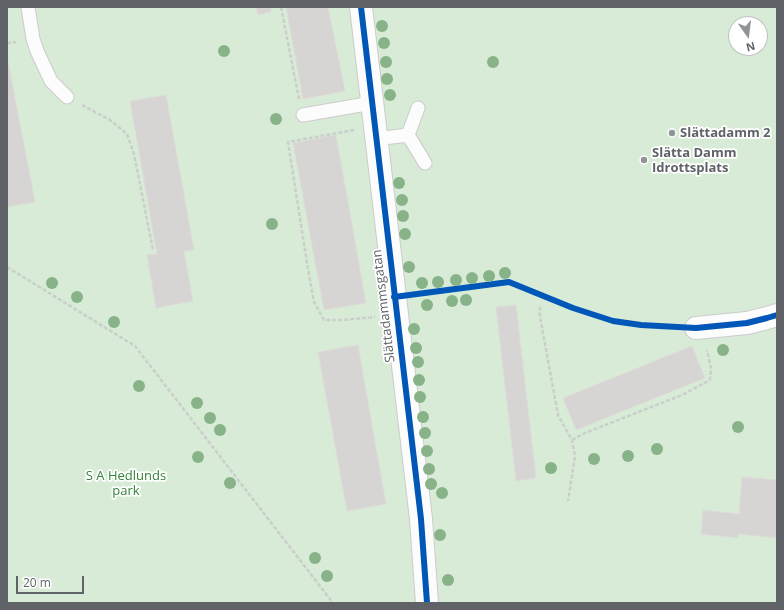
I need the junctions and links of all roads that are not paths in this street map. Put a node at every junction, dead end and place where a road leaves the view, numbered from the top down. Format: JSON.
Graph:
{"nodes":[{"id":1,"x":28,"y":7,"type":"edge"},
{"id":2,"x":361,"y":7,"type":"edge"},
{"id":3,"x":68,"y":97,"type":"road end"},
{"id":4,"x":372,"y":103,"type":"junction"},
{"id":5,"x":418,"y":108,"type":"dead end"},
{"id":6,"x":303,"y":115,"type":"road end"},
{"id":7,"x":408,"y":135,"type":"junction"},
{"id":8,"x":376,"y":139,"type":"junction"},
{"id":9,"x":426,"y":163,"type":"dead end"},
{"id":10,"x":777,"y":315,"type":"edge"},
{"id":11,"x":696,"y":328,"type":"dead end"},
{"id":12,"x":427,"y":603,"type":"edge"}],
"edges":[{"from":1,"to":3,"type":"lane"},
{"from":2,"to":4,"type":"street","name":"Slättadammsgatan"},
{"from":4,"to":6,"type":"lane"},
{"from":4,"to":8,"type":"street","name":"Slättadammsgatan"},
{"from":5,"to":7,"type":"lane"},
{"from":7,"to":8,"type":"lane"},
{"from":7,"to":9,"type":"lane"},
{"from":8,"to":12,"type":"street","name":"Slättadammsgatan"},
{"from":10,"to":11,"type":"street"}]}
